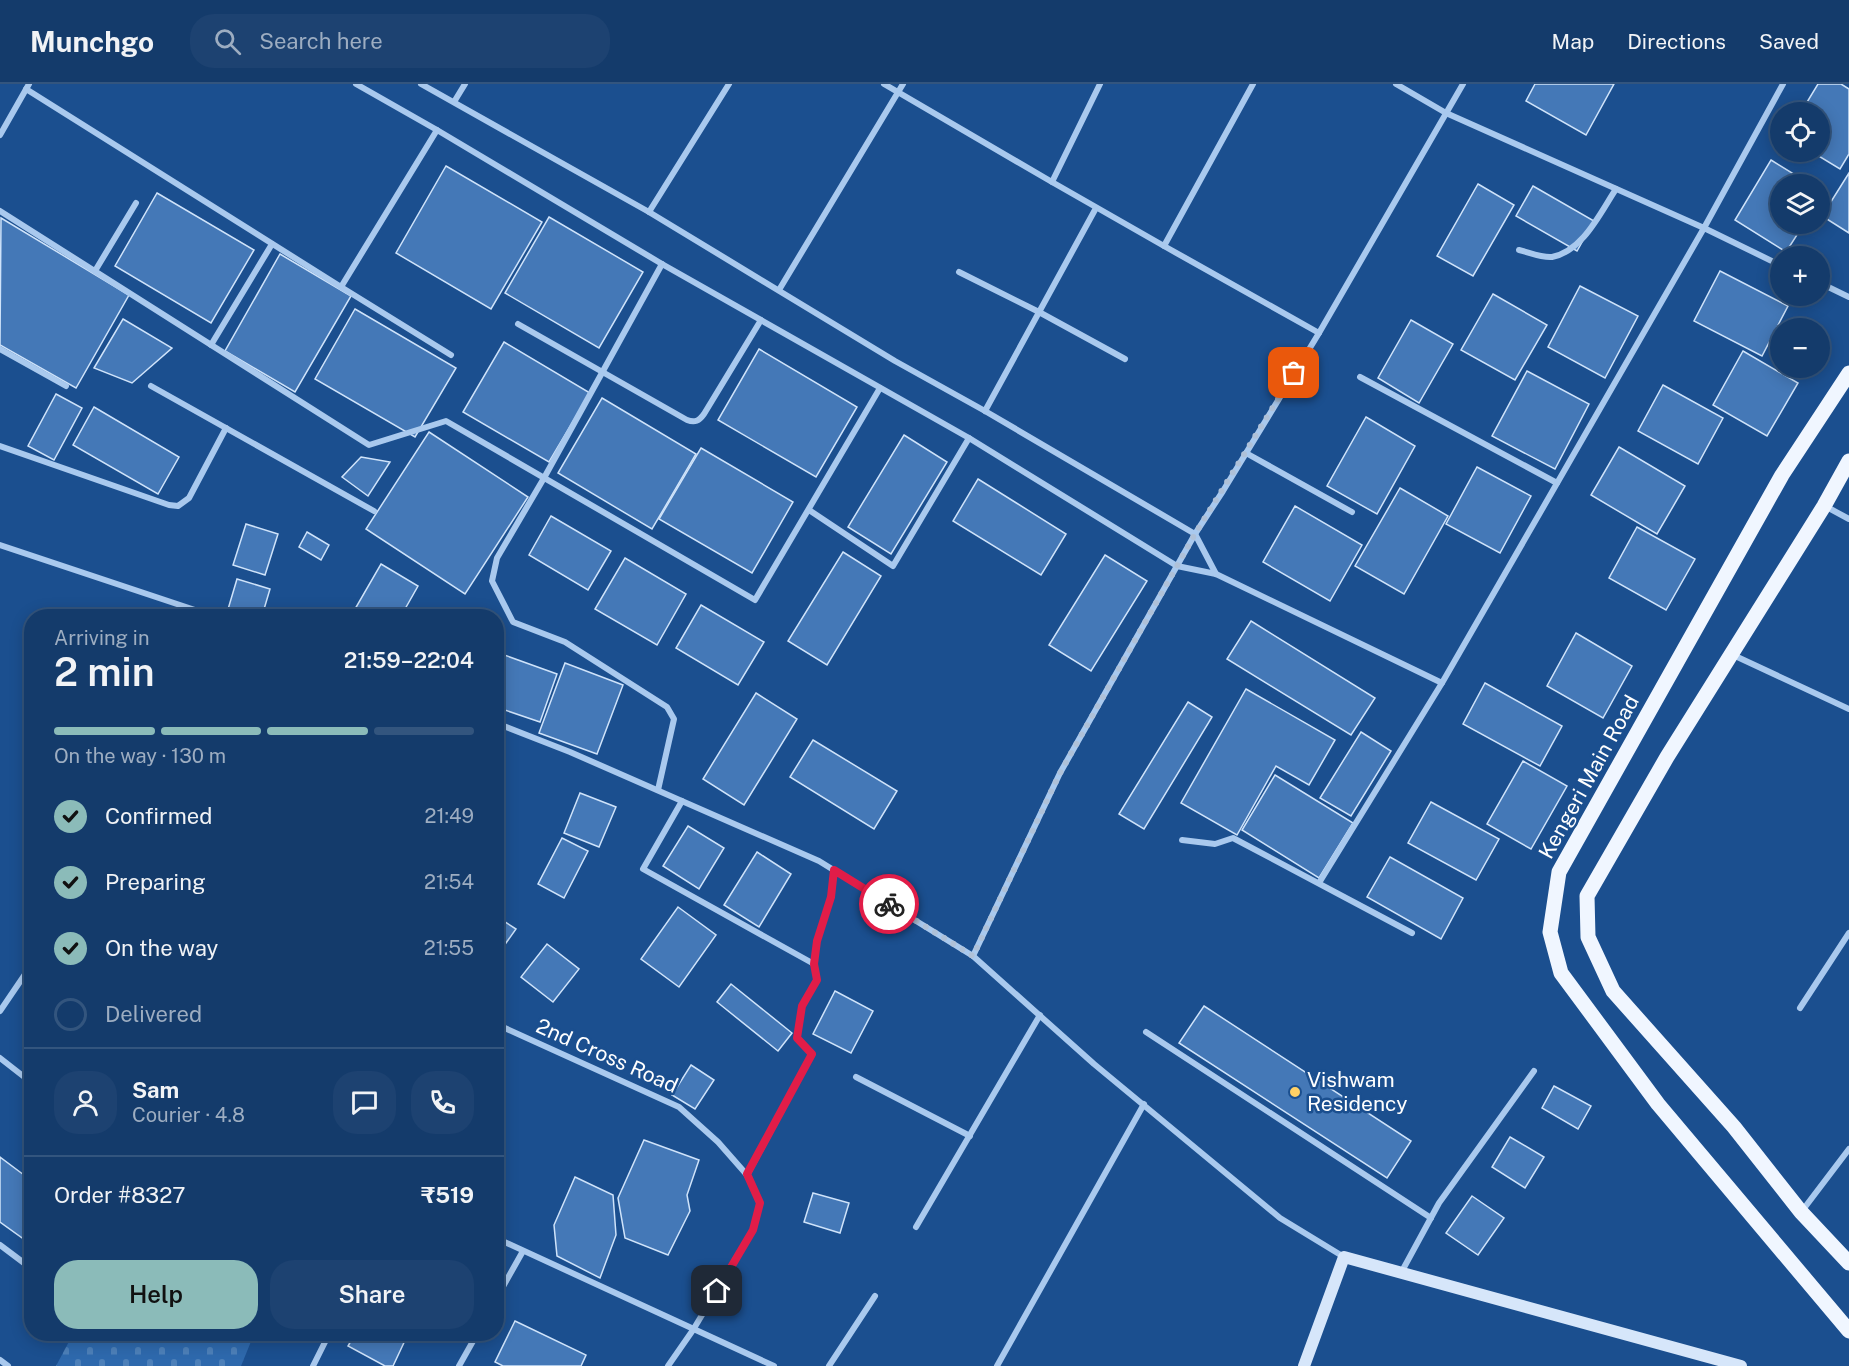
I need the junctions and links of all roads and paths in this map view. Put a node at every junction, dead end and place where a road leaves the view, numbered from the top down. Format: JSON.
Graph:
{"nodes":[{"id":1,"x":356,"y":84,"type":"edge"},
{"id":2,"x":421,"y":84,"type":"edge"},
{"id":3,"x":465,"y":84,"type":"edge"},
{"id":4,"x":729,"y":84,"type":"edge"},
{"id":5,"x":884,"y":84,"type":"edge"},
{"id":6,"x":903,"y":84,"type":"edge"},
{"id":7,"x":1100,"y":84,"type":"edge"},
{"id":8,"x":1253,"y":84,"type":"edge"},
{"id":9,"x":1396,"y":84,"type":"edge"},
{"id":10,"x":1463,"y":84,"type":"edge"},
{"id":11,"x":1783,"y":84,"type":"edge"},
{"id":12,"x":27,"y":86,"type":"edge"},
{"id":13,"x":898,"y":93,"type":"junction"},
{"id":14,"x":454,"y":102,"type":"junction"},
{"id":15,"x":1446,"y":113,"type":"junction"},
{"id":16,"x":437,"y":130,"type":"junction"},
{"id":17,"x":1,"y":132,"type":"edge"},
{"id":18,"x":1052,"y":182,"type":"junction"},
{"id":19,"x":1616,"y":189,"type":"junction"},
{"id":20,"x":136,"y":203,"type":"dead end"},
{"id":21,"x":1096,"y":208,"type":"junction"},
{"id":22,"x":0,"y":211,"type":"edge"},
{"id":23,"x":649,"y":212,"type":"junction"},
{"id":24,"x":1704,"y":228,"type":"junction"},
{"id":25,"x":272,"y":244,"type":"junction"},
{"id":26,"x":1164,"y":246,"type":"junction"},
{"id":27,"x":1519,"y":250,"type":"dead end"},
{"id":28,"x":1770,"y":260,"type":"edge"},
{"id":29,"x":662,"y":264,"type":"junction"},
{"id":30,"x":95,"y":271,"type":"junction"},
{"id":31,"x":959,"y":272,"type":"dead end"},
{"id":32,"x":341,"y":287,"type":"junction"},
{"id":33,"x":1830,"y":288,"type":"edge"},
{"id":34,"x":778,"y":290,"type":"junction"},
{"id":35,"x":1849,"y":297,"type":"edge"},
{"id":36,"x":1039,"y":312,"type":"junction"},
{"id":37,"x":761,"y":320,"type":"junction"},
{"id":38,"x":518,"y":324,"type":"dead end"},
{"id":39,"x":1319,"y":333,"type":"junction"},
{"id":40,"x":211,"y":345,"type":"junction"},
{"id":41,"x":0,"y":349,"type":"edge"},
{"id":42,"x":451,"y":355,"type":"dead end"},
{"id":43,"x":1125,"y":359,"type":"dead end"},
{"id":44,"x":601,"y":371,"type":"junction"},
{"id":45,"x":1849,"y":373,"type":"edge"},
{"id":46,"x":1360,"y":377,"type":"dead end"},
{"id":47,"x":66,"y":386,"type":"dead end"},
{"id":48,"x":151,"y":386,"type":"dead end"},
{"id":49,"x":880,"y":388,"type":"junction"},
{"id":50,"x":985,"y":411,"type":"junction"},
{"id":51,"x":226,"y":428,"type":"junction"},
{"id":52,"x":969,"y":438,"type":"junction"},
{"id":53,"x":0,"y":446,"type":"edge"},
{"id":54,"x":1246,"y":453,"type":"junction"},
{"id":55,"x":1849,"y":461,"type":"edge"},
{"id":56,"x":544,"y":478,"type":"junction"},
{"id":57,"x":1557,"y":483,"type":"junction"},
{"id":58,"x":1824,"y":506,"type":"junction"},
{"id":59,"x":809,"y":510,"type":"junction"},
{"id":60,"x":374,"y":511,"type":"dead end"},
{"id":61,"x":1352,"y":512,"type":"dead end"},
{"id":62,"x":1849,"y":519,"type":"edge"},
{"id":63,"x":1195,"y":534,"type":"junction"},
{"id":64,"x":0,"y":544,"type":"edge"},
{"id":65,"x":1177,"y":566,"type":"junction"},
{"id":66,"x":1216,"y":574,"type":"junction"},
{"id":67,"x":192,"y":609,"type":"edge"},
{"id":68,"x":1731,"y":654,"type":"junction"},
{"id":69,"x":1442,"y":683,"type":"junction"},
{"id":70,"x":1849,"y":709,"type":"edge"},
{"id":71,"x":504,"y":726,"type":"edge"},
{"id":72,"x":657,"y":790,"type":"junction"},
{"id":73,"x":682,"y":801,"type":"junction"},
{"id":74,"x":1182,"y":840,"type":"dead end"},
{"id":75,"x":834,"y":870,"type":"junction"},
{"id":76,"x":1319,"y":883,"type":"junction"},
{"id":77,"x":1412,"y":933,"type":"dead end"},
{"id":78,"x":1849,"y":933,"type":"edge"},
{"id":79,"x":973,"y":956,"type":"junction"},
{"id":80,"x":814,"y":964,"type":"junction"},
{"id":81,"x":24,"y":976,"type":"edge"},
{"id":82,"x":1800,"y":1008,"type":"dead end"},
{"id":83,"x":0,"y":1011,"type":"edge"},
{"id":84,"x":1040,"y":1015,"type":"junction"},
{"id":85,"x":504,"y":1028,"type":"edge"},
{"id":86,"x":1146,"y":1032,"type":"dead end"},
{"id":87,"x":0,"y":1058,"type":"edge"},
{"id":88,"x":1534,"y":1071,"type":"dead end"},
{"id":89,"x":24,"y":1077,"type":"edge"},
{"id":90,"x":856,"y":1077,"type":"dead end"},
{"id":91,"x":1144,"y":1104,"type":"junction"},
{"id":92,"x":970,"y":1136,"type":"junction"},
{"id":93,"x":1849,"y":1149,"type":"edge"},
{"id":94,"x":747,"y":1174,"type":"junction"},
{"id":95,"x":1801,"y":1212,"type":"junction"},
{"id":96,"x":1431,"y":1218,"type":"junction"},
{"id":97,"x":916,"y":1227,"type":"dead end"},
{"id":98,"x":504,"y":1242,"type":"edge"},
{"id":99,"x":0,"y":1245,"type":"edge"},
{"id":100,"x":523,"y":1251,"type":"junction"},
{"id":101,"x":1344,"y":1257,"type":"junction"},
{"id":102,"x":24,"y":1263,"type":"edge"},
{"id":103,"x":1849,"y":1263,"type":"edge"},
{"id":104,"x":1401,"y":1273,"type":"junction"},
{"id":105,"x":504,"y":1285,"type":"edge"},
{"id":106,"x":875,"y":1296,"type":"dead end"},
{"id":107,"x":693,"y":1330,"type":"junction"},
{"id":108,"x":1849,"y":1331,"type":"edge"},
{"id":109,"x":326,"y":1341,"type":"edge"},
{"id":110,"x":473,"y":1341,"type":"edge"},
{"id":111,"x":0,"y":1360,"type":"edge"},
{"id":112,"x":8,"y":1366,"type":"edge"},
{"id":113,"x":314,"y":1366,"type":"edge"},
{"id":114,"x":459,"y":1366,"type":"edge"},
{"id":115,"x":668,"y":1366,"type":"edge"},
{"id":116,"x":774,"y":1366,"type":"edge"},
{"id":117,"x":829,"y":1366,"type":"edge"},
{"id":118,"x":997,"y":1366,"type":"edge"},
{"id":119,"x":1304,"y":1366,"type":"edge"},
{"id":120,"x":1741,"y":1366,"type":"edge"}],
"edges":[{"from":1,"to":16,"type":"street"},
{"from":2,"to":14,"type":"street"},
{"from":3,"to":14,"type":"street"},
{"from":4,"to":23,"type":"street"},
{"from":5,"to":13,"type":"street"},
{"from":6,"to":13,"type":"street"},
{"from":7,"to":18,"type":"street"},
{"from":8,"to":26,"type":"street"},
{"from":9,"to":15,"type":"street"},
{"from":10,"to":15,"type":"street"},
{"from":11,"to":24,"type":"street"},
{"from":12,"to":17,"type":"street"},
{"from":12,"to":25,"type":"street"},
{"from":13,"to":18,"type":"street"},
{"from":13,"to":34,"type":"street"},
{"from":14,"to":23,"type":"street"},
{"from":15,"to":19,"type":"street"},
{"from":15,"to":39,"type":"street"},
{"from":16,"to":29,"type":"street"},
{"from":16,"to":32,"type":"street"},
{"from":18,"to":21,"type":"street"},
{"from":19,"to":24,"type":"street"},
{"from":19,"to":27,"type":"street"},
{"from":20,"to":30,"type":"street"},
{"from":21,"to":26,"type":"street"},
{"from":21,"to":36,"type":"street"},
{"from":22,"to":30,"type":"street"},
{"from":23,"to":34,"type":"street"},
{"from":24,"to":28,"type":"street"},
{"from":24,"to":57,"type":"street"},
{"from":25,"to":32,"type":"street"},
{"from":25,"to":40,"type":"street"},
{"from":26,"to":39,"type":"street"},
{"from":29,"to":37,"type":"street"},
{"from":29,"to":44,"type":"street"},
{"from":30,"to":40,"type":"street"},
{"from":31,"to":36,"type":"street"},
{"from":32,"to":42,"type":"street"},
{"from":33,"to":35,"type":"street"},
{"from":34,"to":50,"type":"street"},
{"from":36,"to":43,"type":"street"},
{"from":36,"to":50,"type":"street"},
{"from":37,"to":44,"type":"street"},
{"from":37,"to":49,"type":"street"},
{"from":38,"to":44,"type":"street"},
{"from":39,"to":54,"type":"street"},
{"from":40,"to":56,"type":"street"},
{"from":41,"to":47,"type":"street"},
{"from":44,"to":56,"type":"street"},
{"from":45,"to":108,"type":"main road","name":"Kengeri Main Road"},
{"from":46,"to":57,"type":"street"},
{"from":48,"to":51,"type":"street"},
{"from":49,"to":52,"type":"street"},
{"from":49,"to":59,"type":"street"},
{"from":50,"to":63,"type":"street"},
{"from":51,"to":53,"type":"street"},
{"from":51,"to":60,"type":"street"},
{"from":52,"to":59,"type":"street"},
{"from":52,"to":65,"type":"street"},
{"from":54,"to":61,"type":"street"},
{"from":54,"to":63,"type":"street"},
{"from":55,"to":58,"type":"main road"},
{"from":56,"to":59,"type":"street"},
{"from":56,"to":72,"type":"street"},
{"from":57,"to":69,"type":"street"},
{"from":58,"to":62,"type":"street"},
{"from":58,"to":68,"type":"main road"},
{"from":63,"to":65,"type":"street"},
{"from":63,"to":66,"type":"street"},
{"from":64,"to":67,"type":"street"},
{"from":65,"to":66,"type":"street"},
{"from":65,"to":79,"type":"street"},
{"from":66,"to":69,"type":"street"},
{"from":68,"to":70,"type":"street"},
{"from":68,"to":95,"type":"main road"},
{"from":69,"to":76,"type":"street"},
{"from":71,"to":72,"type":"street"},
{"from":72,"to":73,"type":"street"},
{"from":73,"to":75,"type":"street"},
{"from":73,"to":80,"type":"street"},
{"from":74,"to":76,"type":"street"},
{"from":75,"to":79,"type":"street"},
{"from":75,"to":80,"type":"street"},
{"from":76,"to":77,"type":"street"},
{"from":78,"to":82,"type":"street"},
{"from":79,"to":84,"type":"street"},
{"from":80,"to":94,"type":"street"},
{"from":81,"to":83,"type":"street"},
{"from":84,"to":91,"type":"street"},
{"from":84,"to":92,"type":"street"},
{"from":85,"to":94,"type":"street","name":"2nd Cross Road"},
{"from":86,"to":96,"type":"street"},
{"from":87,"to":89,"type":"street"},
{"from":88,"to":96,"type":"street"},
{"from":90,"to":92,"type":"street"},
{"from":91,"to":101,"type":"street"},
{"from":91,"to":118,"type":"street"},
{"from":92,"to":97,"type":"street"},
{"from":93,"to":95,"type":"street"},
{"from":94,"to":107,"type":"street","name":"2nd Cross Road"},
{"from":95,"to":103,"type":"main road"},
{"from":96,"to":104,"type":"street"},
{"from":98,"to":100,"type":"street"},
{"from":99,"to":102,"type":"street"},
{"from":100,"to":105,"type":"street"},
{"from":100,"to":107,"type":"street"},
{"from":101,"to":104,"type":"street"},
{"from":101,"to":119,"type":"street"},
{"from":104,"to":120,"type":"street"},
{"from":106,"to":117,"type":"street"},
{"from":107,"to":115,"type":"street","name":"2nd Cross Road"},
{"from":107,"to":116,"type":"street"},
{"from":109,"to":113,"type":"street"},
{"from":110,"to":114,"type":"street"},
{"from":111,"to":112,"type":"street"}]}
